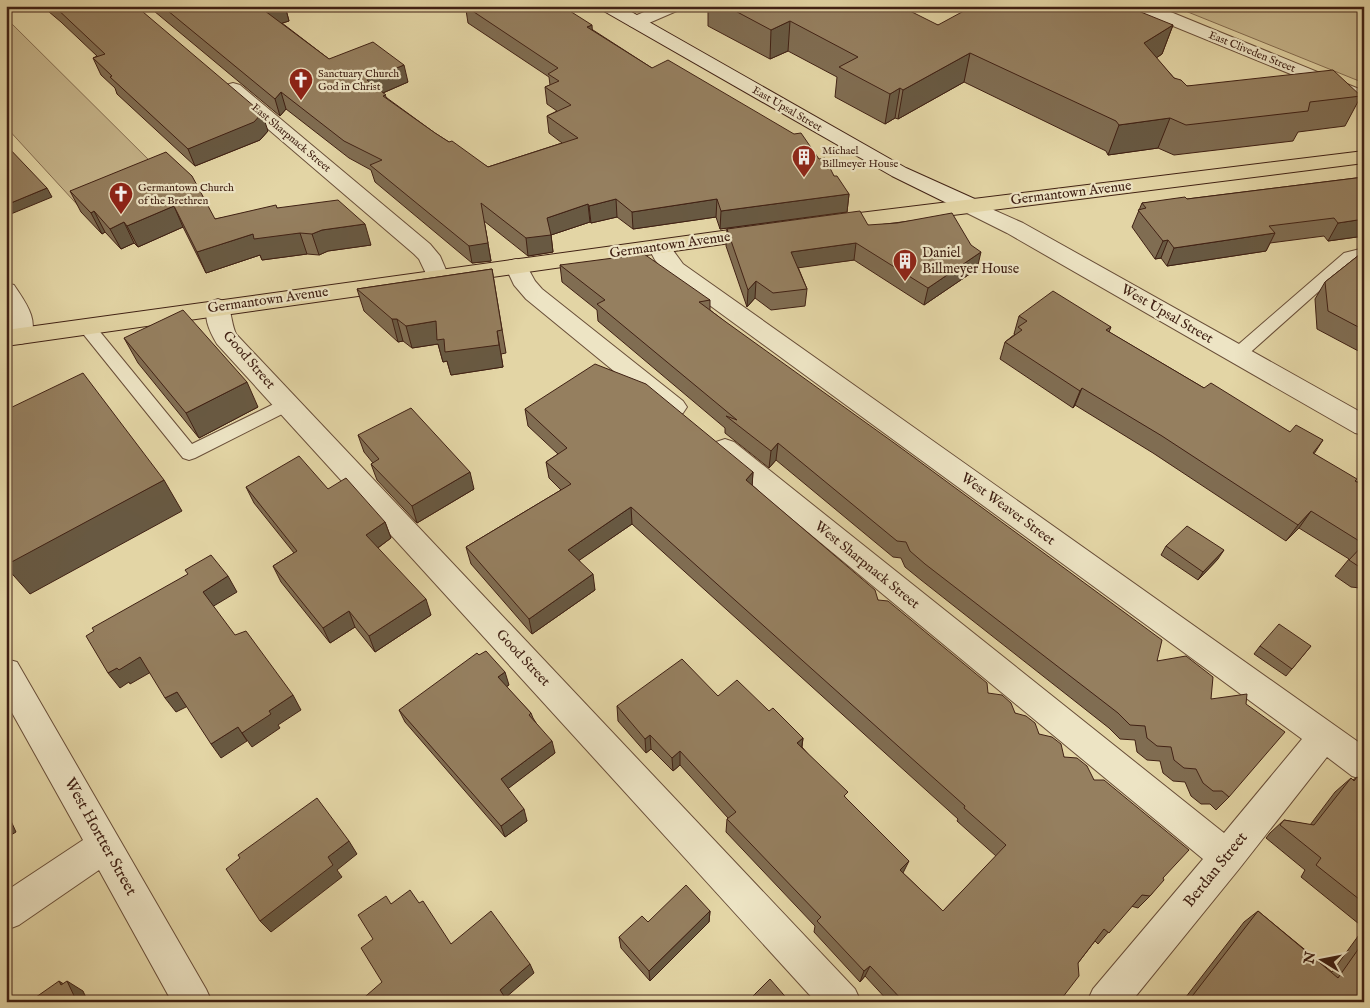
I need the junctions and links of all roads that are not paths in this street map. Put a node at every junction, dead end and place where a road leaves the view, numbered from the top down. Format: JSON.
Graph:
{"nodes":[{"id":1,"x":608,"y":6,"type":"edge"},
{"id":2,"x":673,"y":6,"type":"edge"},
{"id":3,"x":1140,"y":6,"type":"edge"},
{"id":4,"x":636,"y":22,"type":"junction"},
{"id":5,"x":218,"y":76,"type":"edge"},
{"id":6,"x":1364,"y":98,"type":"edge"},
{"id":7,"x":1364,"y":157,"type":"edge"},
{"id":8,"x":970,"y":205,"type":"junction"},
{"id":9,"x":659,"y":247,"type":"junction"},
{"id":10,"x":1364,"y":253,"type":"edge"},
{"id":11,"x":516,"y":266,"type":"junction"},
{"id":12,"x":438,"y":277,"type":"junction"},
{"id":13,"x":6,"y":290,"type":"edge"},
{"id":14,"x":218,"y":307,"type":"junction"},
{"id":15,"x":86,"y":326,"type":"junction"},
{"id":16,"x":13,"y":337,"type":"edge"},
{"id":17,"x":1238,"y":354,"type":"junction"},
{"id":18,"x":288,"y":404,"type":"junction"},
{"id":19,"x":1364,"y":426,"type":"edge"},
{"id":20,"x":6,"y":672,"type":"edge"},
{"id":21,"x":1324,"y":736,"type":"junction"},
{"id":22,"x":1364,"y":765,"type":"edge"},
{"id":23,"x":105,"y":846,"type":"junction"},
{"id":24,"x":1227,"y":857,"type":"junction"},
{"id":25,"x":6,"y":912,"type":"edge"},
{"id":26,"x":193,"y":1002,"type":"edge"},
{"id":27,"x":842,"y":1002,"type":"edge"},
{"id":28,"x":1106,"y":1002,"type":"edge"}],
"edges":[{"from":1,"to":4,"type":"street","name":"East Upsal Street"},
{"from":2,"to":4,"type":"street"},
{"from":3,"to":6,"type":"street","name":"East Cliveden Street"},
{"from":4,"to":8,"type":"street","name":"East Upsal Street"},
{"from":5,"to":12,"type":"street","name":"East Sharpnack Street"},
{"from":7,"to":8,"type":"main road","name":"Germantown Avenue"},
{"from":8,"to":9,"type":"main road","name":"Germantown Avenue"},
{"from":8,"to":17,"type":"street","name":"West Upsal Street"},
{"from":9,"to":11,"type":"main road","name":"Germantown Avenue"},
{"from":9,"to":21,"type":"street","name":"West Weaver Street"},
{"from":10,"to":17,"type":"lane"},
{"from":11,"to":12,"type":"main road","name":"Germantown Avenue"},
{"from":11,"to":24,"type":"street","name":"West Sharpnack Street"},
{"from":12,"to":14,"type":"main road","name":"Germantown Avenue"},
{"from":13,"to":16,"type":"street"},
{"from":14,"to":15,"type":"main road","name":"Germantown Avenue"},
{"from":14,"to":18,"type":"street","name":"Good Street"},
{"from":15,"to":16,"type":"main road","name":"Germantown Avenue"},
{"from":15,"to":18,"type":"lane"},
{"from":17,"to":19,"type":"street","name":"West Upsal Street"},
{"from":18,"to":27,"type":"street","name":"Good Street"},
{"from":20,"to":23,"type":"street","name":"West Hortter Street"},
{"from":21,"to":22,"type":"street","name":"West Weaver Street"},
{"from":21,"to":24,"type":"street","name":"Berdan Street"},
{"from":23,"to":25,"type":"street"},
{"from":23,"to":26,"type":"street","name":"West Hortter Street"},
{"from":24,"to":28,"type":"street","name":"Berdan Street"}]}
